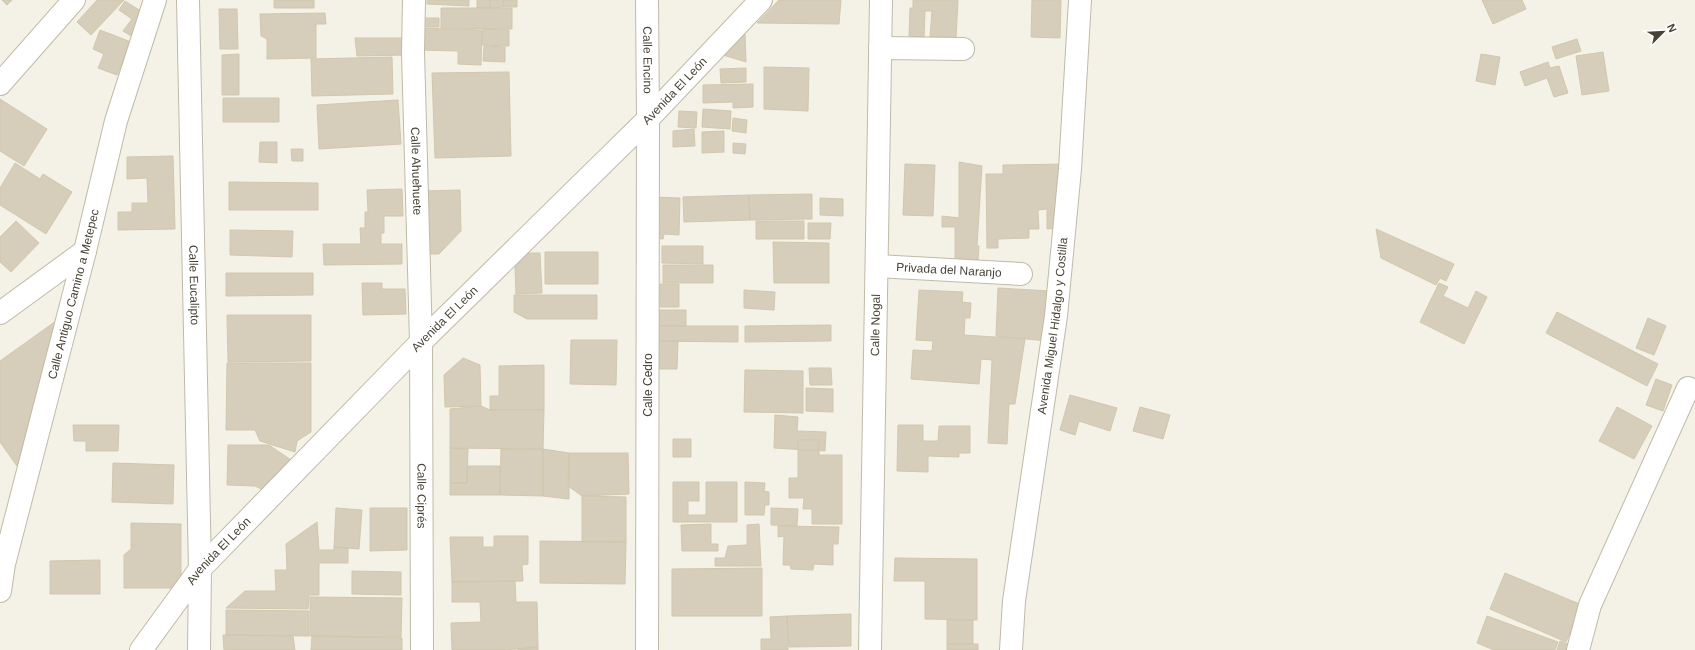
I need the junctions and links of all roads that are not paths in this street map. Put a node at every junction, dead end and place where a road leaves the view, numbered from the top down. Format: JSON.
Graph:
{"nodes":[{"id":1,"x":74,"y":0,"type":"edge"},
{"id":2,"x":155,"y":0,"type":"edge"},
{"id":3,"x":188,"y":0,"type":"edge"},
{"id":4,"x":414,"y":0,"type":"edge"},
{"id":5,"x":647,"y":0,"type":"edge"},
{"id":6,"x":761,"y":0,"type":"edge"},
{"id":7,"x":881,"y":0,"type":"edge"},
{"id":8,"x":1080,"y":0,"type":"edge"},
{"id":9,"x":880,"y":48,"type":"junction"},
{"id":10,"x":963,"y":49,"type":"dead end"},
{"id":11,"x":0,"y":84,"type":"edge"},
{"id":12,"x":648,"y":119,"type":"junction"},
{"id":13,"x":85,"y":251,"type":"junction"},
{"id":14,"x":877,"y":266,"type":"junction"},
{"id":15,"x":1021,"y":274,"type":"dead end"},
{"id":16,"x":0,"y":314,"type":"edge"},
{"id":17,"x":421,"y":342,"type":"junction"},
{"id":18,"x":1688,"y":388,"type":"dead end"},
{"id":19,"x":2,"y":566,"type":"edge"},
{"id":20,"x":200,"y":569,"type":"junction"},
{"id":21,"x":0,"y":591,"type":"edge"},
{"id":22,"x":141,"y":650,"type":"edge"},
{"id":23,"x":199,"y":650,"type":"edge"},
{"id":24,"x":422,"y":650,"type":"edge"},
{"id":25,"x":647,"y":650,"type":"edge"},
{"id":26,"x":870,"y":650,"type":"edge"},
{"id":27,"x":1011,"y":650,"type":"edge"},
{"id":28,"x":1578,"y":650,"type":"edge"}],
"edges":[{"from":1,"to":11,"type":"street"},
{"from":2,"to":13,"type":"street","name":"Calle Antiguo Camino a Metepec"},
{"from":3,"to":20,"type":"street","name":"Calle Eucalipto"},
{"from":4,"to":17,"type":"street","name":"Calle Ahuehuete"},
{"from":5,"to":12,"type":"street","name":"Calle Encino"},
{"from":6,"to":12,"type":"street","name":"Avenida El León"},
{"from":7,"to":9,"type":"street","name":"Calle Nogal"},
{"from":8,"to":27,"type":"street","name":"Avenida Miguel Hidalgo y Costilla"},
{"from":9,"to":10,"type":"street"},
{"from":9,"to":14,"type":"street","name":"Calle Nogal"},
{"from":12,"to":17,"type":"street","name":"Avenida El León"},
{"from":12,"to":25,"type":"street","name":"Calle Cedro"},
{"from":13,"to":16,"type":"street"},
{"from":13,"to":19,"type":"street","name":"Calle Antiguo Camino a Metepec"},
{"from":14,"to":15,"type":"street","name":"Privada del Naranjo"},
{"from":14,"to":26,"type":"street","name":"Calle Nogal"},
{"from":17,"to":20,"type":"street","name":"Avenida El León"},
{"from":17,"to":24,"type":"street","name":"Calle Ciprés"},
{"from":18,"to":28,"type":"street"},
{"from":19,"to":21,"type":"street","name":"Calle Antiguo Camino a Metepec"},
{"from":20,"to":22,"type":"street","name":"Avenida El León"},
{"from":20,"to":23,"type":"street","name":"Calle Eucalipto"}]}
